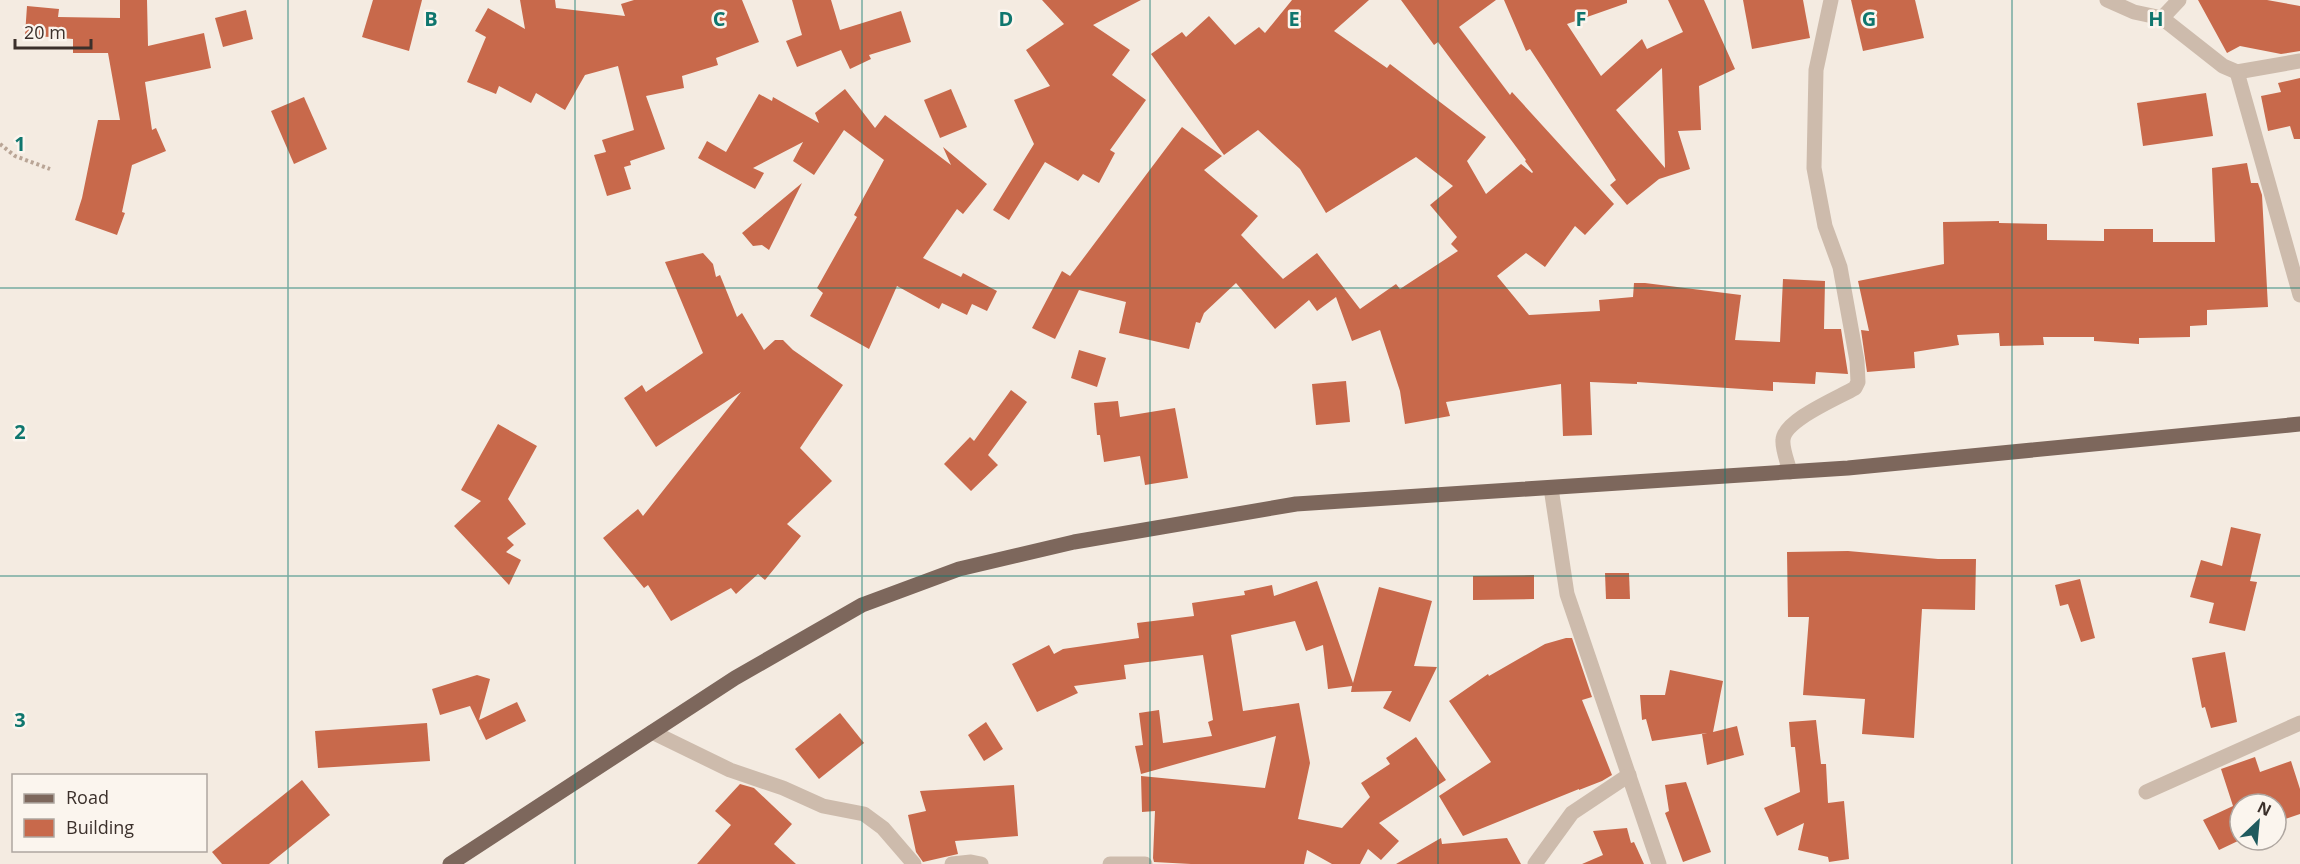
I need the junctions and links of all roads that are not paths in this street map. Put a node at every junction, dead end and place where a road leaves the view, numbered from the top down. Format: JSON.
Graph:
{"nodes":[{"id":1,"x":1831,"y":0,"type":"edge"},
{"id":2,"x":2107,"y":0,"type":"edge"},
{"id":3,"x":2179,"y":0,"type":"edge"},
{"id":4,"x":2162,"y":18,"type":"junction"},
{"id":5,"x":2300,"y":61,"type":"edge"},
{"id":6,"x":2237,"y":72,"type":"junction"},
{"id":7,"x":2300,"y":296,"type":"edge"},
{"id":8,"x":2300,"y":424,"type":"edge"},
{"id":9,"x":1790,"y":472,"type":"junction"},
{"id":10,"x":1551,"y":488,"type":"junction"},
{"id":11,"x":2300,"y":723,"type":"edge"},
{"id":12,"x":652,"y":732,"type":"junction"},
{"id":13,"x":1629,"y":775,"type":"junction"},
{"id":14,"x":2146,"y":792,"type":"dead end"},
{"id":15,"x":450,"y":864,"type":"edge"},
{"id":16,"x":914,"y":864,"type":"edge"},
{"id":17,"x":952,"y":864,"type":"edge"},
{"id":18,"x":981,"y":864,"type":"edge"},
{"id":19,"x":1110,"y":864,"type":"edge"},
{"id":20,"x":1145,"y":864,"type":"edge"},
{"id":21,"x":1535,"y":864,"type":"edge"},
{"id":22,"x":1659,"y":864,"type":"edge"}],
"edges":[{"from":1,"to":9,"type":"street"},
{"from":2,"to":4,"type":"street"},
{"from":3,"to":4,"type":"street"},
{"from":4,"to":6,"type":"street"},
{"from":5,"to":6,"type":"street"},
{"from":6,"to":7,"type":"street"},
{"from":8,"to":9,"type":"main road"},
{"from":9,"to":10,"type":"main road"},
{"from":10,"to":12,"type":"main road"},
{"from":10,"to":13,"type":"street"},
{"from":11,"to":14,"type":"street"},
{"from":12,"to":15,"type":"main road"},
{"from":12,"to":16,"type":"street"},
{"from":13,"to":21,"type":"street"},
{"from":13,"to":22,"type":"street"},
{"from":17,"to":18,"type":"street"},
{"from":19,"to":20,"type":"street"}]}
